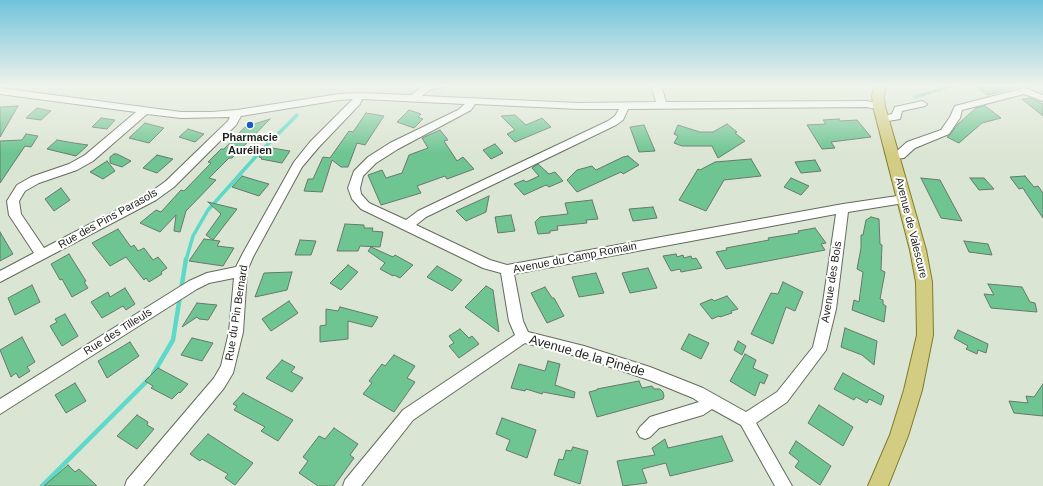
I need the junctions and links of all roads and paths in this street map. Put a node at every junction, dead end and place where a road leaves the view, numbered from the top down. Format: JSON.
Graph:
{"nodes":[{"id":1,"x":125,"y":108,"type":"edge"},
{"id":2,"x":272,"y":108,"type":"edge"},
{"id":3,"x":351,"y":108,"type":"edge"},
{"id":4,"x":468,"y":108,"type":"edge"},
{"id":5,"x":624,"y":108,"type":"edge"},
{"id":6,"x":872,"y":108,"type":"edge"},
{"id":7,"x":880,"y":108,"type":"edge"},
{"id":8,"x":901,"y":108,"type":"edge"},
{"id":9,"x":959,"y":108,"type":"edge"},
{"id":10,"x":144,"y":111,"type":"junction"},
{"id":11,"x":238,"y":113,"type":"junction"},
{"id":12,"x":881,"y":113,"type":"junction"},
{"id":13,"x":892,"y":155,"type":"junction"},
{"id":14,"x":904,"y":199,"type":"junction"},
{"id":15,"x":843,"y":208,"type":"junction"},
{"id":16,"x":407,"y":226,"type":"junction"},
{"id":17,"x":42,"y":255,"type":"junction"},
{"id":18,"x":507,"y":270,"type":"junction"},
{"id":19,"x":241,"y":271,"type":"junction"},
{"id":20,"x":0,"y":277,"type":"edge"},
{"id":21,"x":523,"y":337,"type":"junction"},
{"id":22,"x":711,"y":400,"type":"junction"},
{"id":23,"x":0,"y":407,"type":"edge"},
{"id":24,"x":746,"y":420,"type":"junction"},
{"id":25,"x":645,"y":432,"type":"dead end"},
{"id":26,"x":133,"y":486,"type":"edge"},
{"id":27,"x":351,"y":486,"type":"edge"},
{"id":28,"x":784,"y":486,"type":"edge"},
{"id":29,"x":878,"y":486,"type":"edge"}],
"edges":[{"from":1,"to":10,"type":"street"},
{"from":2,"to":11,"type":"street"},
{"from":3,"to":19,"type":"street","name":"Rue du Pin Bernard"},
{"from":4,"to":16,"type":"street","name":"Avenue du Camp Romain"},
{"from":5,"to":16,"type":"street"},
{"from":6,"to":12,"type":"street"},
{"from":7,"to":12,"type":"main road","name":"Avenue de Valescure"},
{"from":8,"to":12,"type":"street"},
{"from":9,"to":13,"type":"street"},
{"from":10,"to":11,"type":"street"},
{"from":10,"to":17,"type":"street"},
{"from":11,"to":17,"type":"street","name":"Rue des Pins Parasols"},
{"from":12,"to":13,"type":"main road","name":"Avenue de Valescure"},
{"from":13,"to":14,"type":"main road","name":"Avenue de Valescure"},
{"from":14,"to":15,"type":"street","name":"Avenue du Camp Romain"},
{"from":14,"to":29,"type":"main road","name":"Avenue de Valescure"},
{"from":15,"to":18,"type":"street","name":"Avenue du Camp Romain"},
{"from":15,"to":24,"type":"street","name":"Avenue des Bois"},
{"from":16,"to":18,"type":"street","name":"Avenue du Camp Romain"},
{"from":17,"to":20,"type":"street","name":"Rue des Pins Parasols"},
{"from":18,"to":21,"type":"street"},
{"from":19,"to":23,"type":"street","name":"Rue des Tilleuls"},
{"from":19,"to":26,"type":"street","name":"Rue du Pin Bernard"},
{"from":21,"to":22,"type":"street","name":"Avenue de la Pinède"},
{"from":21,"to":27,"type":"street","name":"Avenue de la Pinède"},
{"from":22,"to":24,"type":"street","name":"Avenue de la Pinède"},
{"from":22,"to":25,"type":"street"},
{"from":24,"to":28,"type":"street"}]}
